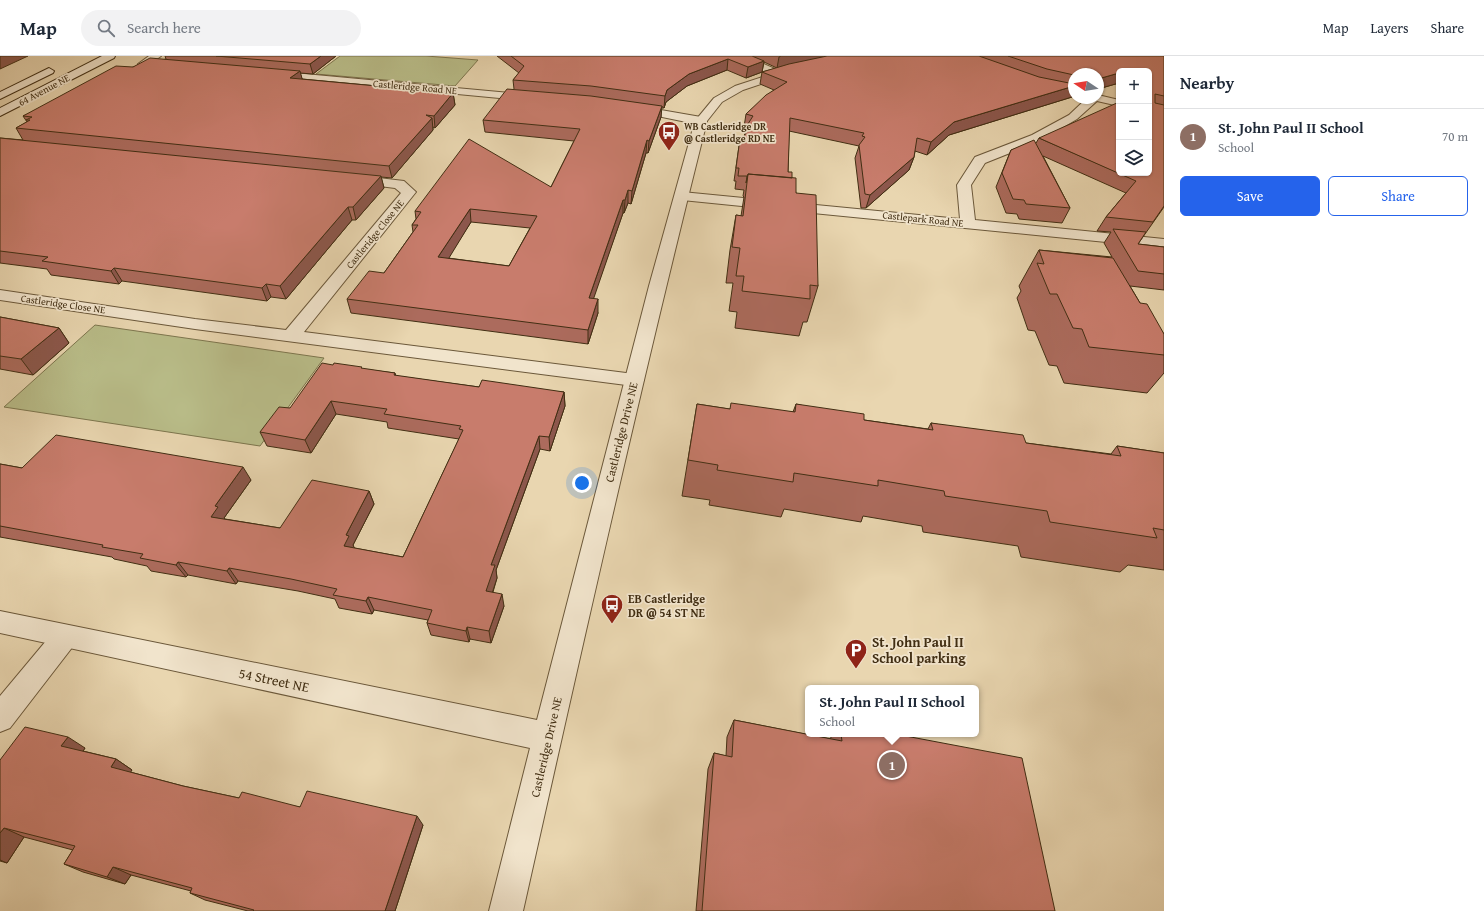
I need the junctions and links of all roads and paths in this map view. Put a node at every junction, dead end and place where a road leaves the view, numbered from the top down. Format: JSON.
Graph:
{"nodes":[{"id":1,"x":106,"y":56,"type":"edge"},
{"id":2,"x":110,"y":56,"type":"edge"},
{"id":3,"x":156,"y":56,"type":"edge"},
{"id":4,"x":736,"y":56,"type":"edge"},
{"id":5,"x":173,"y":66,"type":"edge"},
{"id":6,"x":56,"y":67,"type":"dead end"},
{"id":7,"x":808,"y":67,"type":"edge"},
{"id":8,"x":264,"y":74,"type":"edge"},
{"id":9,"x":778,"y":74,"type":"junction"},
{"id":10,"x":0,"y":96,"type":"edge"},
{"id":11,"x":544,"y":99,"type":"edge"},
{"id":12,"x":1104,"y":100,"type":"edge"},
{"id":13,"x":1116,"y":102,"type":"edge"},
{"id":14,"x":1088,"y":104,"type":"edge"},
{"id":15,"x":620,"y":106,"type":"edge"},
{"id":16,"x":0,"y":113,"type":"edge"},
{"id":17,"x":702,"y":121,"type":"junction"},
{"id":18,"x":336,"y":177,"type":"edge"},
{"id":19,"x":682,"y":196,"type":"junction"},
{"id":20,"x":968,"y":224,"type":"junction"},
{"id":21,"x":1164,"y":244,"type":"edge"},
{"id":22,"x":0,"y":295,"type":"edge"},
{"id":23,"x":292,"y":335,"type":"junction"},
{"id":24,"x":634,"y":380,"type":"junction"},
{"id":25,"x":0,"y":622,"type":"edge"},
{"id":26,"x":65,"y":636,"type":"junction"},
{"id":27,"x":0,"y":718,"type":"edge"},
{"id":28,"x":548,"y":737,"type":"junction"},
{"id":29,"x":506,"y":911,"type":"edge"}],
"edges":[{"from":1,"to":2,"type":"street"},
{"from":2,"to":16,"type":"street","name":"64 Avenue NE"},
{"from":3,"to":5,"type":"street"},
{"from":4,"to":9,"type":"street"},
{"from":6,"to":10,"type":"street","name":"64 Avenue NE"},
{"from":7,"to":9,"type":"street","name":"Castleridge Drive NE"},
{"from":8,"to":11,"type":"street","name":"Castleridge Road NE"},
{"from":9,"to":17,"type":"street","name":"Castleridge Drive NE"},
{"from":12,"to":13,"type":"street"},
{"from":14,"to":20,"type":"street"},
{"from":15,"to":17,"type":"street"},
{"from":17,"to":19,"type":"street","name":"Castleridge Drive NE"},
{"from":18,"to":23,"type":"street","name":"Castleridge Close NE"},
{"from":19,"to":20,"type":"street","name":"Castlepark Road NE"},
{"from":19,"to":24,"type":"street","name":"Castleridge Drive NE"},
{"from":20,"to":21,"type":"street","name":"Castlepark Road NE"},
{"from":22,"to":23,"type":"street","name":"Castleridge Close NE"},
{"from":23,"to":24,"type":"street","name":"Castleridge Close NE"},
{"from":24,"to":28,"type":"street","name":"Castleridge Drive NE"},
{"from":25,"to":26,"type":"street","name":"54 Street NE"},
{"from":26,"to":27,"type":"street"},
{"from":26,"to":28,"type":"street","name":"54 Street NE"},
{"from":28,"to":29,"type":"street","name":"Castleridge Drive NE"}]}
